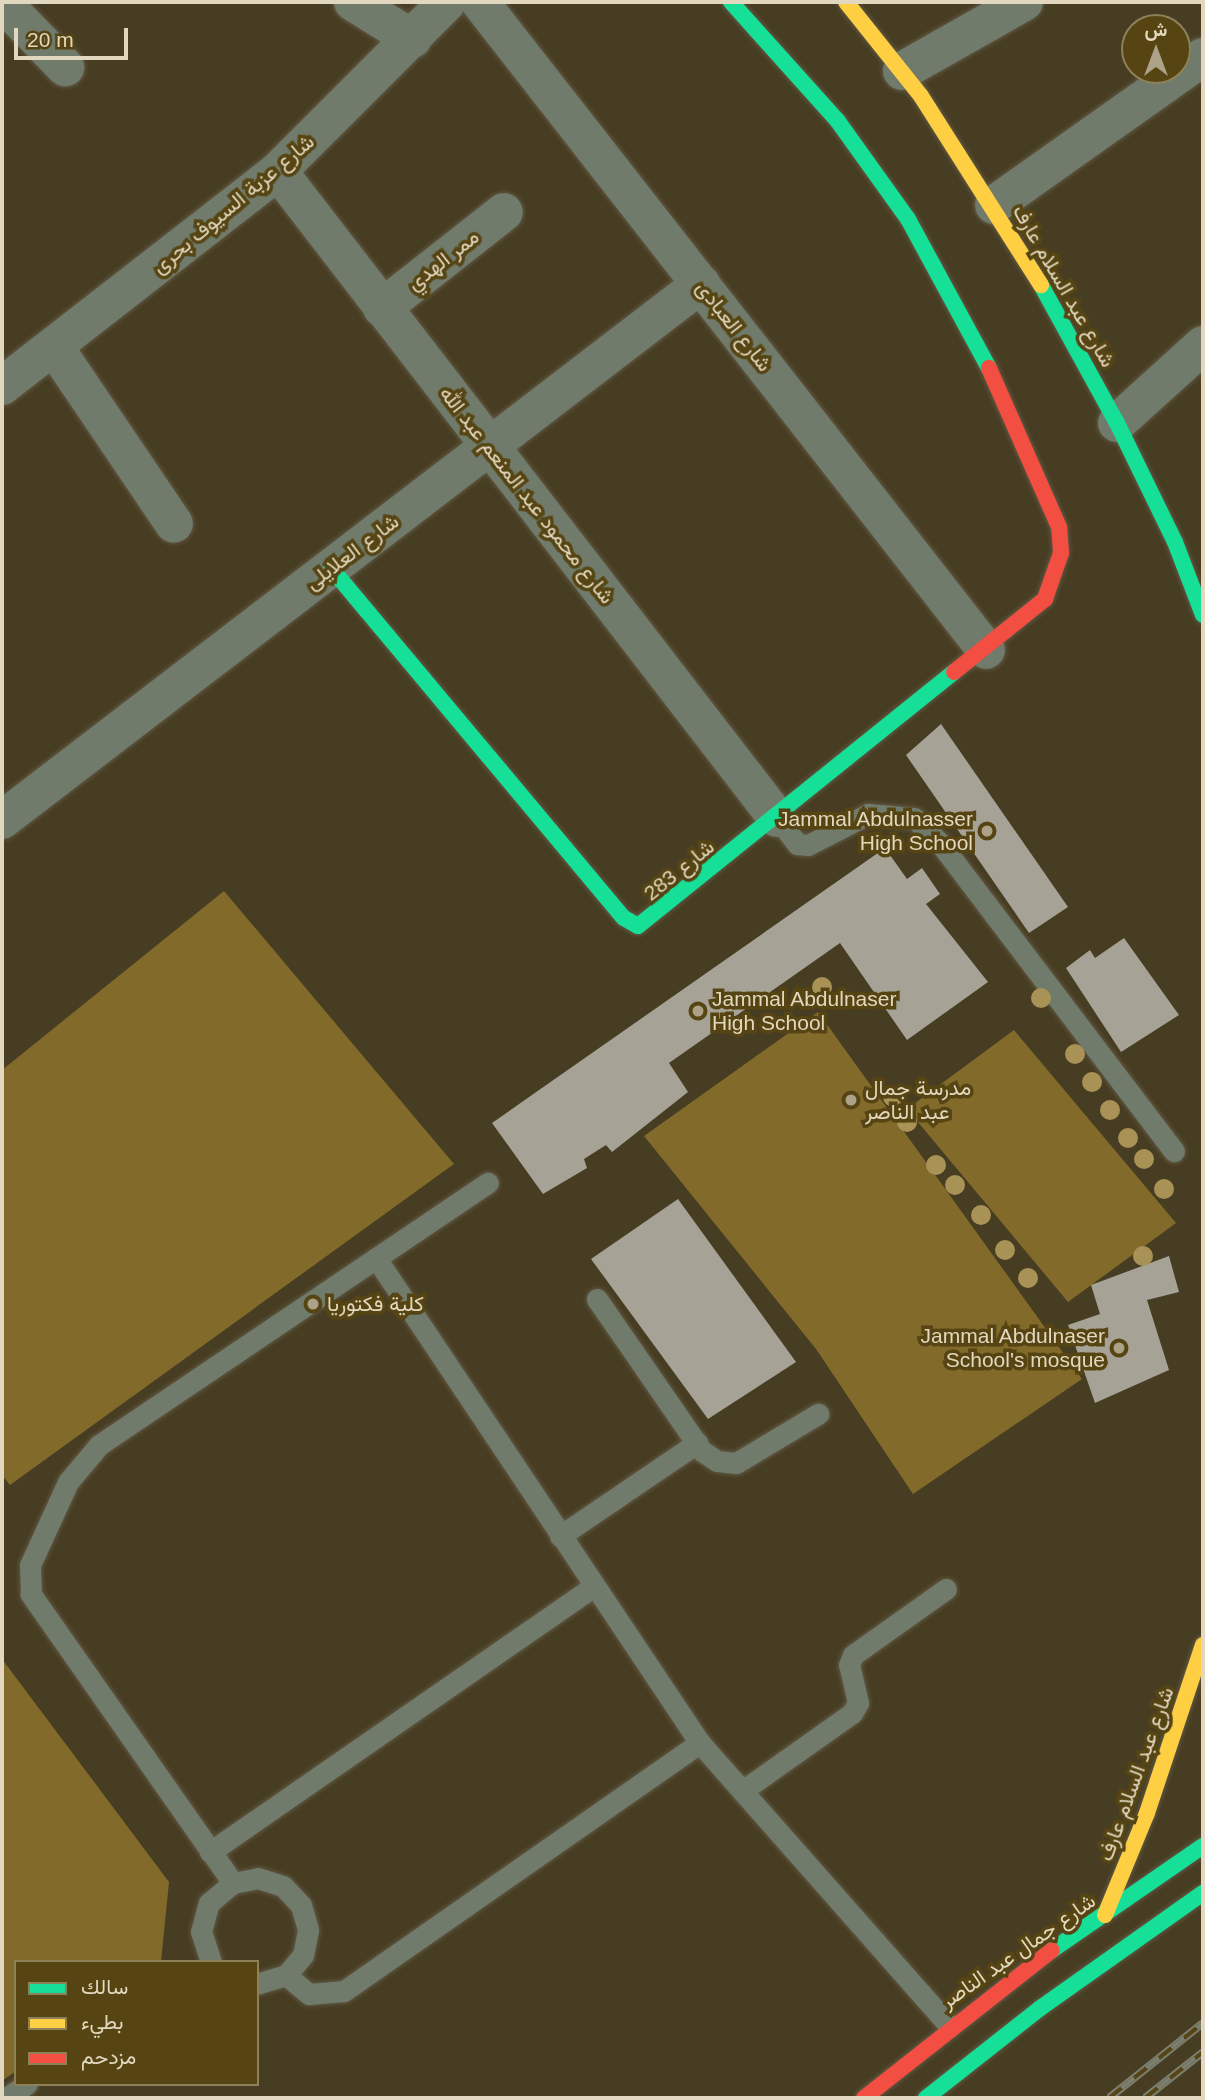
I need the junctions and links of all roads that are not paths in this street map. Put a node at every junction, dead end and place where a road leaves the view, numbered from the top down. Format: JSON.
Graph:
{"nodes":[{"id":1,"x":2,"y":2,"type":"edge"},
{"id":2,"x":354,"y":2,"type":"edge"},
{"id":3,"x":447,"y":2,"type":"edge"},
{"id":4,"x":480,"y":2,"type":"edge"},
{"id":5,"x":731,"y":2,"type":"edge"},
{"id":6,"x":846,"y":2,"type":"edge"},
{"id":7,"x":1024,"y":2,"type":"edge"},
{"id":8,"x":413,"y":39,"type":"junction"},
{"id":9,"x":1203,"y":57,"type":"edge"},
{"id":10,"x":65,"y":67,"type":"dead end"},
{"id":11,"x":902,"y":71,"type":"junction"},
{"id":12,"x":278,"y":171,"type":"junction"},
{"id":13,"x":993,"y":205,"type":"junction"},
{"id":14,"x":504,"y":212,"type":"dead end"},
{"id":15,"x":701,"y":284,"type":"junction"},
{"id":16,"x":382,"y":308,"type":"junction"},
{"id":17,"x":1203,"y":345,"type":"edge"},
{"id":18,"x":55,"y":348,"type":"junction"},
{"id":19,"x":2,"y":386,"type":"edge"},
{"id":20,"x":1117,"y":422,"type":"junction"},
{"id":21,"x":489,"y":447,"type":"junction"},
{"id":22,"x":174,"y":524,"type":"dead end"},
{"id":23,"x":331,"y":568,"type":"junction"},
{"id":24,"x":1203,"y":615,"type":"edge"},
{"id":25,"x":986,"y":650,"type":"junction"},
{"id":26,"x":777,"y":818,"type":"junction"},
{"id":27,"x":2,"y":820,"type":"edge"},
{"id":28,"x":1174,"y":1151,"type":"dead end"},
{"id":29,"x":488,"y":1183,"type":"dead end"},
{"id":30,"x":376,"y":1258,"type":"junction"},
{"id":31,"x":597,"y":1299,"type":"dead end"},
{"id":32,"x":818,"y":1414,"type":"dead end"},
{"id":33,"x":697,"y":1443,"type":"junction"},
{"id":34,"x":560,"y":1536,"type":"junction"},
{"id":35,"x":594,"y":1586,"type":"junction"},
{"id":36,"x":946,"y":1589,"type":"dead end"},
{"id":37,"x":1203,"y":1645,"type":"edge"},
{"id":38,"x":700,"y":1743,"type":"junction"},
{"id":39,"x":742,"y":1791,"type":"junction"},
{"id":40,"x":1203,"y":1846,"type":"edge"},
{"id":41,"x":210,"y":1852,"type":"junction"},
{"id":42,"x":233,"y":1883,"type":"junction"},
{"id":43,"x":1203,"y":1893,"type":"edge"},
{"id":44,"x":1105,"y":1915,"type":"junction"},
{"id":45,"x":209,"y":1960,"type":"edge"},
{"id":46,"x":286,"y":1975,"type":"junction"},
{"id":47,"x":259,"y":1983,"type":"edge"},
{"id":48,"x":949,"y":2025,"type":"junction"},
{"id":49,"x":24,"y":2086,"type":"edge"},
{"id":50,"x":6,"y":2098,"type":"edge"},
{"id":51,"x":864,"y":2098,"type":"edge"},
{"id":52,"x":926,"y":2098,"type":"edge"}],
"edges":[{"from":1,"to":10,"type":"street"},
{"from":2,"to":8,"type":"street"},
{"from":3,"to":8,"type":"street","name":"شارع عزبة السيوف بحرى"},
{"from":4,"to":15,"type":"street","name":"شارع العبادى"},
{"from":5,"to":25,"type":"street","name":"شارع 283"},
{"from":6,"to":11,"type":"street","name":"شارع عبد السلام عارف"},
{"from":7,"to":11,"type":"street"},
{"from":8,"to":12,"type":"street","name":"شارع عزبة السيوف بحرى"},
{"from":9,"to":13,"type":"street"},
{"from":11,"to":13,"type":"street","name":"شارع عبد السلام عارف"},
{"from":12,"to":16,"type":"street","name":"شارع محمود عبد المنعم عبد الله"},
{"from":12,"to":18,"type":"street","name":"شارع عزبة السيوف بحرى"},
{"from":13,"to":20,"type":"street","name":"شارع عبد السلام عارف"},
{"from":14,"to":16,"type":"street","name":"ممر الهدي"},
{"from":15,"to":21,"type":"street","name":"شارع العلايلى"},
{"from":15,"to":25,"type":"street","name":"شارع العبادى"},
{"from":16,"to":21,"type":"street","name":"شارع محمود عبد المنعم عبد الله"},
{"from":17,"to":20,"type":"street"},
{"from":18,"to":19,"type":"street","name":"شارع عزبة السيوف بحرى"},
{"from":18,"to":22,"type":"street"},
{"from":20,"to":24,"type":"street","name":"شارع عبد السلام عارف"},
{"from":21,"to":23,"type":"street","name":"شارع العلايلى"},
{"from":21,"to":26,"type":"street","name":"شارع محمود عبد المنعم عبد الله"},
{"from":23,"to":26,"type":"street","name":"شارع 283"},
{"from":23,"to":27,"type":"street","name":"شارع العلايلى"},
{"from":25,"to":26,"type":"street","name":"شارع 283"},
{"from":26,"to":28,"type":"lane"},
{"from":29,"to":30,"type":"lane"},
{"from":30,"to":34,"type":"lane"},
{"from":30,"to":41,"type":"lane"},
{"from":31,"to":33,"type":"lane"},
{"from":32,"to":33,"type":"lane"},
{"from":33,"to":34,"type":"lane"},
{"from":34,"to":35,"type":"lane"},
{"from":35,"to":38,"type":"lane"},
{"from":35,"to":41,"type":"lane"},
{"from":36,"to":39,"type":"lane"},
{"from":37,"to":44,"type":"street","name":"شارع عبد السلام عارف"},
{"from":38,"to":39,"type":"lane"},
{"from":38,"to":46,"type":"lane"},
{"from":39,"to":48,"type":"lane"},
{"from":40,"to":44,"type":"street","name":"شارع جمال عبد الناصر"},
{"from":41,"to":42,"type":"lane"},
{"from":42,"to":45,"type":"lane"},
{"from":42,"to":46,"type":"lane"},
{"from":43,"to":52,"type":"street"},
{"from":44,"to":48,"type":"street","name":"شارع جمال عبد الناصر"},
{"from":46,"to":47,"type":"lane"},
{"from":48,"to":51,"type":"street","name":"شارع جمال عبد الناصر"},
{"from":49,"to":50,"type":"lane"}]}
